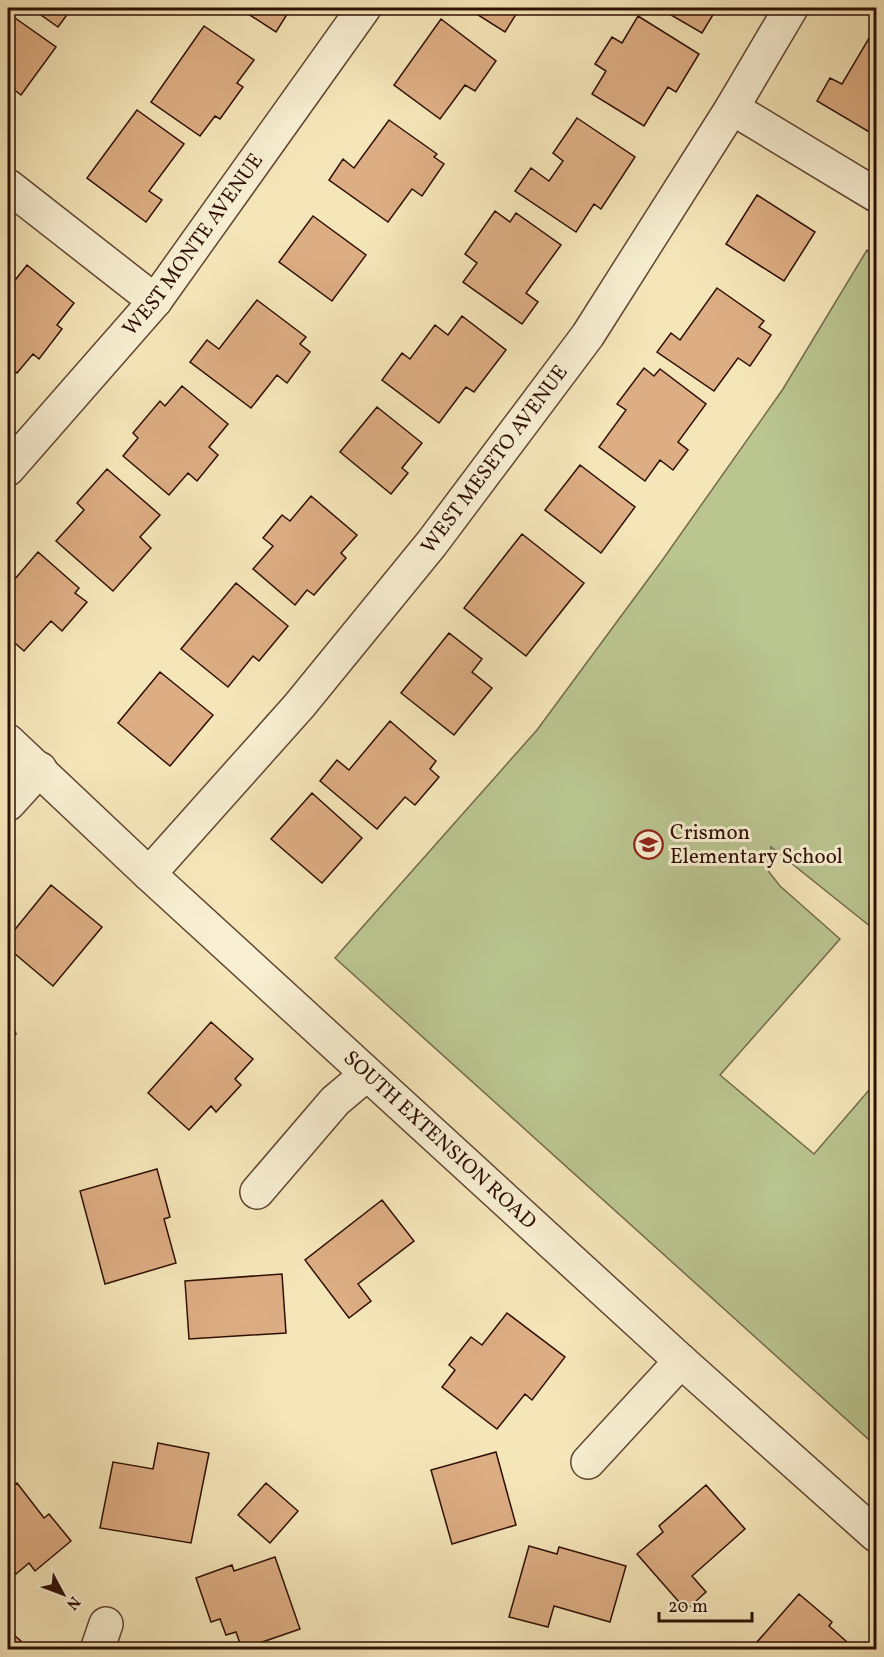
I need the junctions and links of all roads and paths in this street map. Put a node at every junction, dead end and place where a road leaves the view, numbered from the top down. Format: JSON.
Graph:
{"nodes":[{"id":1,"x":364,"y":8,"type":"edge"},
{"id":2,"x":791,"y":8,"type":"edge"},
{"id":3,"x":732,"y":108,"type":"junction"},
{"id":4,"x":8,"y":186,"type":"edge"},
{"id":5,"x":876,"y":195,"type":"edge"},
{"id":6,"x":154,"y":302,"type":"junction"},
{"id":7,"x":8,"y":469,"type":"edge"},
{"id":8,"x":8,"y":741,"type":"edge"},
{"id":9,"x":40,"y":769,"type":"junction"},
{"id":10,"x":8,"y":804,"type":"edge"},
{"id":11,"x":149,"y":874,"type":"junction"},
{"id":12,"x":367,"y":1074,"type":"junction"},
{"id":13,"x":258,"y":1192,"type":"dead end"},
{"id":14,"x":681,"y":1361,"type":"junction"},
{"id":15,"x":588,"y":1462,"type":"dead end"},
{"id":16,"x":876,"y":1535,"type":"edge"}],
"edges":[{"from":1,"to":6,"type":"street","name":"WEST MONTE AVENUE"},
{"from":2,"to":3,"type":"street","name":"WEST MESETO AVENUE"},
{"from":3,"to":5,"type":"street"},
{"from":3,"to":11,"type":"street","name":"WEST MESETO AVENUE"},
{"from":4,"to":6,"type":"street"},
{"from":6,"to":7,"type":"street","name":"WEST MONTE AVENUE"},
{"from":8,"to":9,"type":"street","name":"SOUTH EXTENSION ROAD"},
{"from":9,"to":10,"type":"street"},
{"from":9,"to":11,"type":"street","name":"SOUTH EXTENSION ROAD"},
{"from":11,"to":12,"type":"street","name":"SOUTH EXTENSION ROAD"},
{"from":12,"to":13,"type":"street"},
{"from":12,"to":14,"type":"street","name":"SOUTH EXTENSION ROAD"},
{"from":14,"to":15,"type":"street"},
{"from":14,"to":16,"type":"street","name":"SOUTH EXTENSION ROAD"}]}
